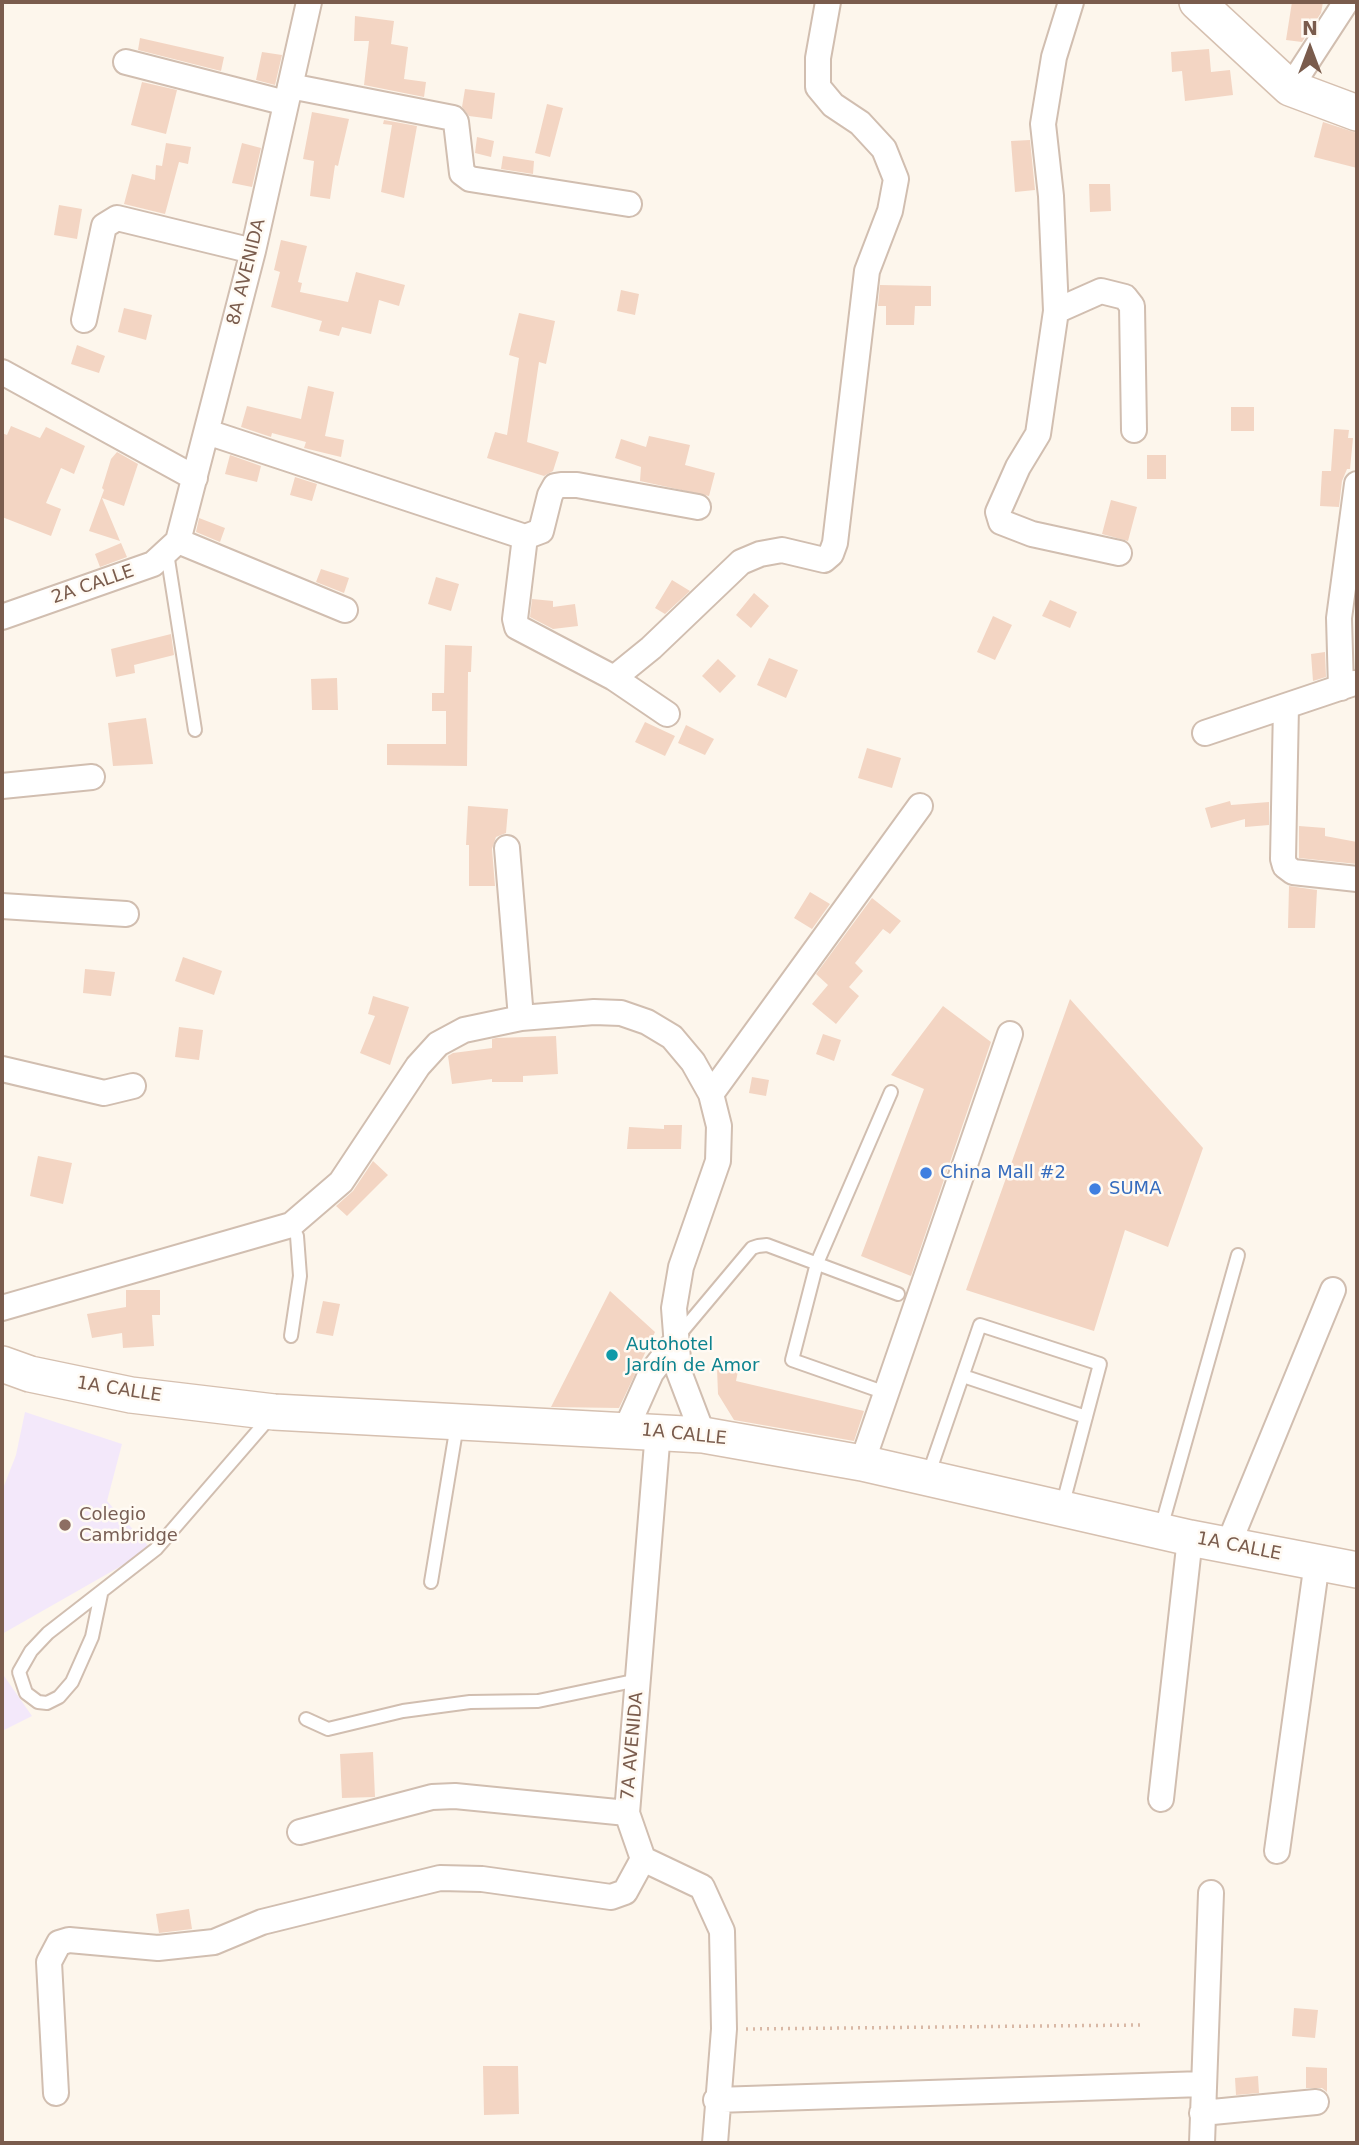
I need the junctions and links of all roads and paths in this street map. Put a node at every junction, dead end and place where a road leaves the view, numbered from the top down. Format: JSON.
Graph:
{"nodes":[{"id":1,"x":309,"y":2,"type":"edge"},
{"id":2,"x":828,"y":2,"type":"edge"},
{"id":3,"x":1071,"y":2,"type":"edge"},
{"id":4,"x":1197,"y":2,"type":"edge"},
{"id":5,"x":1346,"y":2,"type":"edge"},
{"id":6,"x":126,"y":62,"type":"dead end"},
{"id":7,"x":1290,"y":88,"type":"junction"},
{"id":8,"x":288,"y":95,"type":"junction"},
{"id":9,"x":1357,"y":113,"type":"edge"},
{"id":10,"x":629,"y":204,"type":"dead end"},
{"id":11,"x":253,"y":251,"type":"junction"},
{"id":12,"x":1056,"y":311,"type":"junction"},
{"id":13,"x":84,"y":320,"type":"dead end"},
{"id":14,"x":2,"y":372,"type":"edge"},
{"id":15,"x":1134,"y":430,"type":"dead end"},
{"id":16,"x":207,"y":432,"type":"junction"},
{"id":17,"x":195,"y":478,"type":"junction"},
{"id":18,"x":1357,"y":484,"type":"edge"},
{"id":19,"x":698,"y":507,"type":"dead end"},
{"id":20,"x":525,"y":537,"type":"junction"},
{"id":21,"x":172,"y":547,"type":"junction"},
{"id":22,"x":1119,"y":553,"type":"dead end"},
{"id":23,"x":345,"y":610,"type":"dead end"},
{"id":24,"x":2,"y":617,"type":"edge"},
{"id":25,"x":614,"y":678,"type":"junction"},
{"id":26,"x":1349,"y":685,"type":"edge"},
{"id":27,"x":1286,"y":706,"type":"junction"},
{"id":28,"x":667,"y":713,"type":"dead end"},
{"id":29,"x":195,"y":730,"type":"dead end"},
{"id":30,"x":1205,"y":733,"type":"dead end"},
{"id":31,"x":92,"y":777,"type":"dead end"},
{"id":32,"x":2,"y":786,"type":"edge"},
{"id":33,"x":920,"y":806,"type":"dead end"},
{"id":34,"x":507,"y":848,"type":"dead end"},
{"id":35,"x":1357,"y":879,"type":"edge"},
{"id":36,"x":2,"y":906,"type":"edge"},
{"id":37,"x":126,"y":914,"type":"dead end"},
{"id":38,"x":521,"y":1018,"type":"junction"},
{"id":39,"x":1010,"y":1034,"type":"dead end"},
{"id":40,"x":2,"y":1069,"type":"edge"},
{"id":41,"x":133,"y":1086,"type":"dead end"},
{"id":42,"x":891,"y":1092,"type":"dead end"},
{"id":43,"x":711,"y":1094,"type":"junction"},
{"id":44,"x":291,"y":1225,"type":"junction"},
{"id":45,"x":1238,"y":1255,"type":"dead end"},
{"id":46,"x":817,"y":1264,"type":"junction"},
{"id":47,"x":1333,"y":1290,"type":"dead end"},
{"id":48,"x":898,"y":1294,"type":"dead end"},
{"id":49,"x":2,"y":1308,"type":"edge"},
{"id":50,"x":291,"y":1336,"type":"dead end"},
{"id":51,"x":675,"y":1342,"type":"junction"},
{"id":52,"x":2,"y":1364,"type":"edge"},
{"id":53,"x":963,"y":1377,"type":"junction"},
{"id":54,"x":887,"y":1393,"type":"junction"},
{"id":55,"x":274,"y":1412,"type":"junction"},
{"id":56,"x":1086,"y":1417,"type":"junction"},
{"id":57,"x":458,"y":1421,"type":"junction"},
{"id":58,"x":642,"y":1430,"type":"junction"},
{"id":59,"x":703,"y":1435,"type":"junction"},
{"id":60,"x":862,"y":1463,"type":"junction"},
{"id":61,"x":928,"y":1478,"type":"junction"},
{"id":62,"x":1062,"y":1507,"type":"junction"},
{"id":63,"x":1175,"y":1533,"type":"junction"},
{"id":64,"x":1229,"y":1543,"type":"junction"},
{"id":65,"x":1317,"y":1562,"type":"junction"},
{"id":66,"x":1357,"y":1570,"type":"edge"},
{"id":67,"x":431,"y":1582,"type":"dead end"},
{"id":68,"x":101,"y":1594,"type":"junction"},
{"id":69,"x":638,"y":1680,"type":"junction"},
{"id":70,"x":306,"y":1719,"type":"dead end"},
{"id":71,"x":1161,"y":1799,"type":"dead end"},
{"id":72,"x":627,"y":1814,"type":"junction"},
{"id":73,"x":300,"y":1832,"type":"dead end"},
{"id":74,"x":1277,"y":1851,"type":"dead end"},
{"id":75,"x":643,"y":1859,"type":"junction"},
{"id":76,"x":1211,"y":1893,"type":"dead end"},
{"id":77,"x":1140,"y":2025,"type":"dead end"},
{"id":78,"x":724,"y":2029,"type":"junction"},
{"id":79,"x":1203,"y":2084,"type":"junction"},
{"id":80,"x":56,"y":2093,"type":"dead end"},
{"id":81,"x":716,"y":2101,"type":"junction"},
{"id":82,"x":1316,"y":2102,"type":"dead end"},
{"id":83,"x":1202,"y":2113,"type":"junction"},
{"id":84,"x":715,"y":2143,"type":"edge"},
{"id":85,"x":1202,"y":2143,"type":"edge"}],
"edges":[{"from":1,"to":8,"type":"street","name":"8A AVENIDA"},
{"from":2,"to":25,"type":"street"},
{"from":3,"to":12,"type":"street"},
{"from":4,"to":7,"type":"main road"},
{"from":5,"to":7,"type":"street"},
{"from":6,"to":8,"type":"street"},
{"from":7,"to":9,"type":"main road"},
{"from":8,"to":10,"type":"street"},
{"from":8,"to":11,"type":"street","name":"8A AVENIDA"},
{"from":11,"to":13,"type":"street"},
{"from":11,"to":16,"type":"street","name":"8A AVENIDA"},
{"from":12,"to":15,"type":"street"},
{"from":12,"to":22,"type":"street"},
{"from":14,"to":17,"type":"street"},
{"from":16,"to":17,"type":"street","name":"8A AVENIDA"},
{"from":16,"to":20,"type":"street"},
{"from":17,"to":21,"type":"street","name":"8A AVENIDA"},
{"from":18,"to":26,"type":"street"},
{"from":19,"to":20,"type":"street"},
{"from":20,"to":25,"type":"street"},
{"from":21,"to":23,"type":"street"},
{"from":21,"to":24,"type":"street","name":"2A CALLE"},
{"from":21,"to":29,"type":"lane"},
{"from":25,"to":28,"type":"street"},
{"from":26,"to":27,"type":"street"},
{"from":27,"to":30,"type":"street"},
{"from":27,"to":35,"type":"street"},
{"from":31,"to":32,"type":"street"},
{"from":33,"to":43,"type":"street"},
{"from":34,"to":38,"type":"street"},
{"from":36,"to":37,"type":"street"},
{"from":38,"to":43,"type":"street"},
{"from":38,"to":44,"type":"street"},
{"from":39,"to":54,"type":"street"},
{"from":40,"to":41,"type":"street"},
{"from":42,"to":46,"type":"lane"},
{"from":43,"to":51,"type":"street"},
{"from":44,"to":49,"type":"street"},
{"from":44,"to":50,"type":"lane"},
{"from":45,"to":63,"type":"lane"},
{"from":46,"to":48,"type":"lane"},
{"from":46,"to":51,"type":"lane"},
{"from":46,"to":54,"type":"lane"},
{"from":47,"to":64,"type":"street"},
{"from":51,"to":58,"type":"street","name":"7A AVENIDA"},
{"from":51,"to":59,"type":"street"},
{"from":52,"to":55,"type":"main road","name":"1A CALLE"},
{"from":53,"to":56,"type":"lane"},
{"from":53,"to":56,"type":"lane"},
{"from":53,"to":61,"type":"lane"},
{"from":54,"to":60,"type":"street"},
{"from":55,"to":57,"type":"main road","name":"1A CALLE"},
{"from":55,"to":68,"type":"lane"},
{"from":56,"to":62,"type":"lane"},
{"from":57,"to":58,"type":"main road","name":"1A CALLE"},
{"from":57,"to":67,"type":"lane"},
{"from":58,"to":59,"type":"main road","name":"1A CALLE"},
{"from":58,"to":69,"type":"street","name":"7A AVENIDA"},
{"from":59,"to":60,"type":"main road","name":"1A CALLE"},
{"from":60,"to":61,"type":"main road","name":"1A CALLE"},
{"from":61,"to":62,"type":"main road","name":"1A CALLE"},
{"from":62,"to":63,"type":"main road","name":"1A CALLE"},
{"from":63,"to":64,"type":"main road","name":"1A CALLE"},
{"from":63,"to":71,"type":"street"},
{"from":64,"to":65,"type":"main road","name":"1A CALLE"},
{"from":65,"to":66,"type":"main road","name":"1A CALLE"},
{"from":65,"to":74,"type":"street"},
{"from":68,"to":68,"type":"lane"},
{"from":69,"to":70,"type":"lane"},
{"from":69,"to":72,"type":"street","name":"7A AVENIDA"},
{"from":72,"to":73,"type":"street"},
{"from":72,"to":75,"type":"street","name":"7A AVENIDA"},
{"from":75,"to":78,"type":"street"},
{"from":75,"to":80,"type":"street"},
{"from":76,"to":79,"type":"street"},
{"from":77,"to":78,"type":"path"},
{"from":78,"to":81,"type":"street"},
{"from":79,"to":81,"type":"street"},
{"from":79,"to":83,"type":"street"},
{"from":81,"to":84,"type":"street"},
{"from":82,"to":83,"type":"street"},
{"from":83,"to":85,"type":"street"}]}
